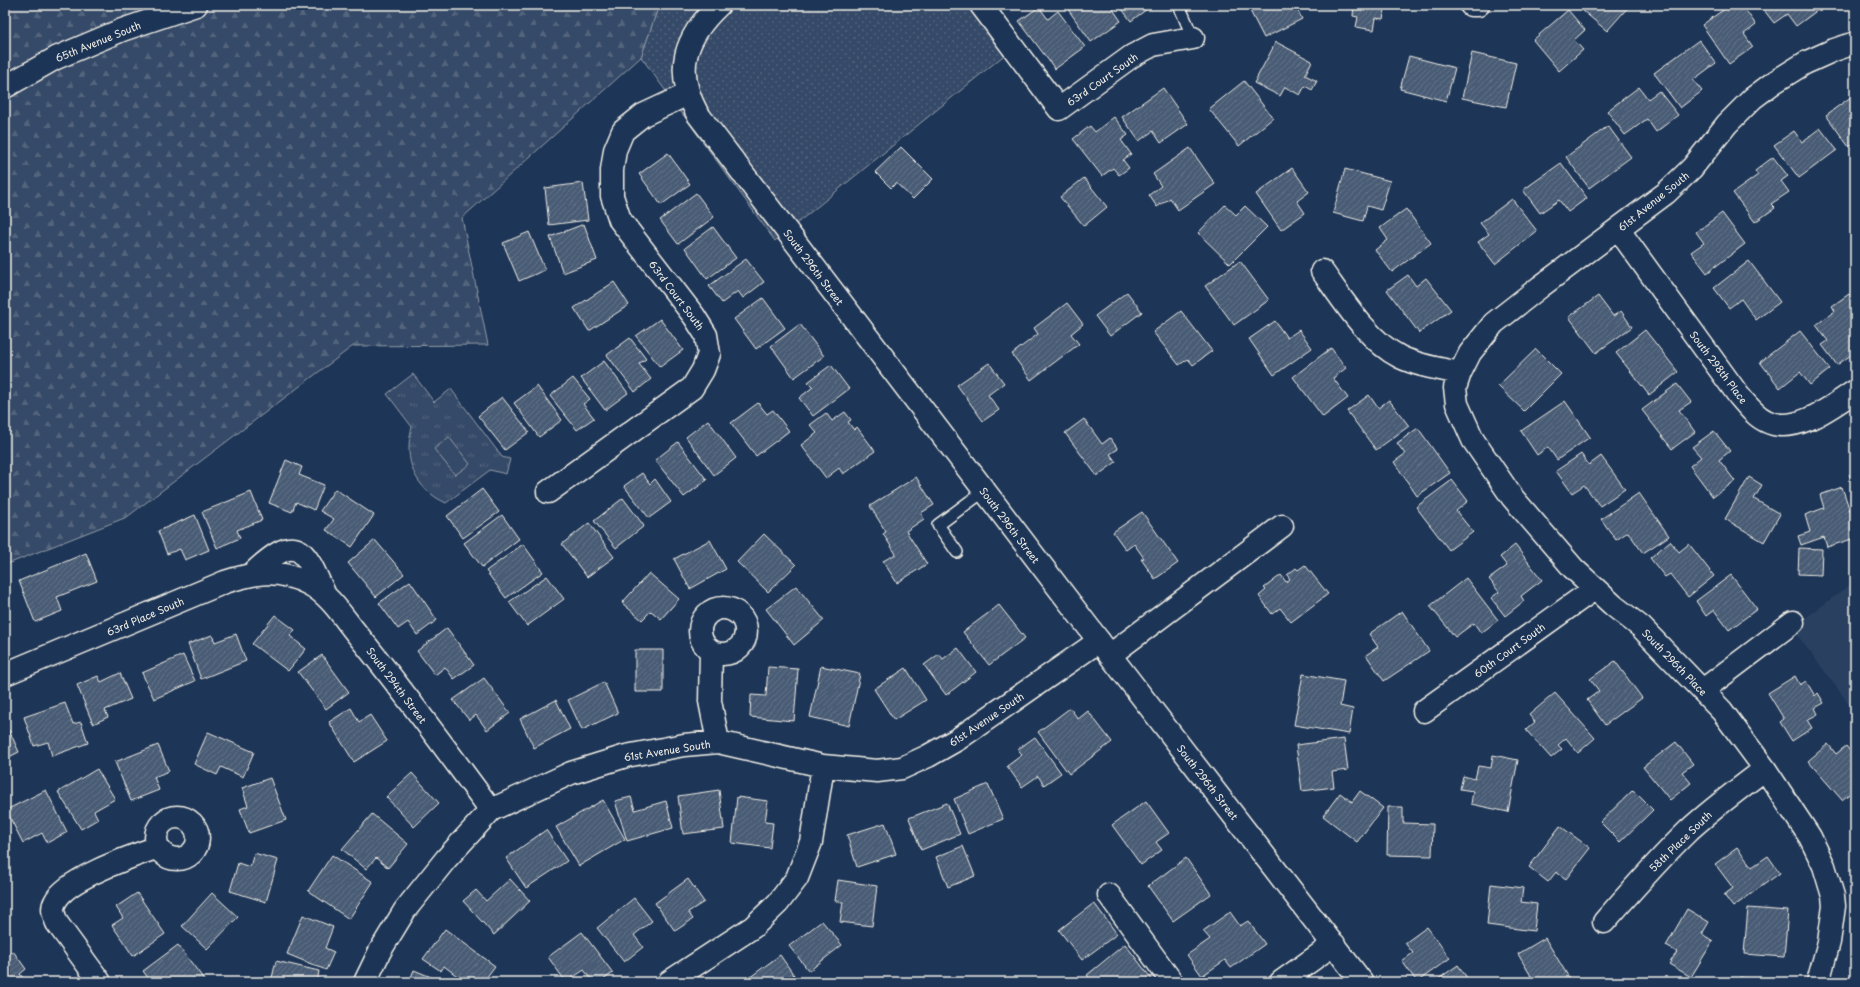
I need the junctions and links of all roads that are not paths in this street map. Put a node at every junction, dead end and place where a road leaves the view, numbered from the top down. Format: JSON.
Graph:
{"nodes":[{"id":1,"x":196,"y":5,"type":"edge"},
{"id":2,"x":720,"y":5,"type":"edge"},
{"id":3,"x":981,"y":5,"type":"edge"},
{"id":4,"x":1180,"y":5,"type":"edge"},
{"id":5,"x":1471,"y":5,"type":"edge"},
{"id":6,"x":1478,"y":5,"type":"edge"},
{"id":7,"x":1193,"y":38,"type":"joint"},
{"id":8,"x":1855,"y":43,"type":"edge"},
{"id":9,"x":5,"y":87,"type":"edge"},
{"id":10,"x":688,"y":94,"type":"junction"},
{"id":11,"x":1618,"y":229,"type":"junction"},
{"id":12,"x":1322,"y":271,"type":"dead end"},
{"id":13,"x":1460,"y":372,"type":"junction"},
{"id":14,"x":1855,"y":391,"type":"edge"},
{"id":15,"x":984,"y":491,"type":"junction"},
{"id":16,"x":548,"y":492,"type":"dead end"},
{"id":17,"x":1282,"y":526,"type":"dead end"},
{"id":18,"x":957,"y":552,"type":"dead end"},
{"id":19,"x":252,"y":574,"type":"junction"},
{"id":20,"x":289,"y":577,"type":"joint"},
{"id":21,"x":1594,"y":588,"type":"junction"},
{"id":22,"x":325,"y":595,"type":"junction"},
{"id":23,"x":1793,"y":622,"type":"dead end"},
{"id":24,"x":1104,"y":648,"type":"junction"},
{"id":25,"x":711,"y":651,"type":"dead end"},
{"id":26,"x":5,"y":674,"type":"edge"},
{"id":27,"x":1703,"y":690,"type":"junction"},
{"id":28,"x":1424,"y":711,"type":"dead end"},
{"id":29,"x":718,"y":742,"type":"junction"},
{"id":30,"x":822,"y":766,"type":"junction"},
{"id":31,"x":1765,"y":769,"type":"junction"},
{"id":32,"x":491,"y":810,"type":"junction"},
{"id":33,"x":158,"y":847,"type":"dead end"},
{"id":34,"x":1109,"y":895,"type":"dead end"},
{"id":35,"x":1604,"y":922,"type":"dead end"},
{"id":36,"x":1334,"y":944,"type":"junction"},
{"id":37,"x":100,"y":982,"type":"edge"},
{"id":38,"x":365,"y":982,"type":"edge"},
{"id":39,"x":669,"y":982,"type":"edge"},
{"id":40,"x":1172,"y":982,"type":"edge"},
{"id":41,"x":1281,"y":982,"type":"edge"},
{"id":42,"x":1362,"y":982,"type":"edge"},
{"id":43,"x":1818,"y":982,"type":"edge"}],
"edges":[{"from":1,"to":9,"type":"street","name":"65th Avenue South"},
{"from":2,"to":10,"type":"street","name":"South 296th Street"},
{"from":3,"to":7,"type":"street","name":"63rd Court South"},
{"from":4,"to":7,"type":"lane"},
{"from":5,"to":6,"type":"street"},
{"from":8,"to":11,"type":"street","name":"61st Avenue South"},
{"from":10,"to":15,"type":"street","name":"South 296th Street"},
{"from":10,"to":16,"type":"street","name":"63rd Court South"},
{"from":11,"to":13,"type":"street","name":"61st Avenue South"},
{"from":11,"to":14,"type":"street","name":"South 298th Place"},
{"from":12,"to":13,"type":"street"},
{"from":13,"to":21,"type":"street","name":"South 296th Place"},
{"from":15,"to":18,"type":"lane"},
{"from":15,"to":24,"type":"street","name":"South 296th Street"},
{"from":17,"to":24,"type":"street","name":"61st Avenue South"},
{"from":19,"to":20,"type":"street","name":"63rd Place South"},
{"from":19,"to":22,"type":"street"},
{"from":19,"to":26,"type":"street","name":"63rd Place South"},
{"from":20,"to":22,"type":"street","name":"South 294th Street"},
{"from":21,"to":27,"type":"street","name":"South 296th Place"},
{"from":21,"to":28,"type":"street","name":"60th Court South"},
{"from":22,"to":32,"type":"street","name":"South 294th Street"},
{"from":23,"to":27,"type":"street"},
{"from":24,"to":30,"type":"street","name":"61st Avenue South"},
{"from":24,"to":36,"type":"street","name":"South 296th Street"},
{"from":25,"to":29,"type":"street"},
{"from":27,"to":31,"type":"street","name":"South 296th Place"},
{"from":29,"to":30,"type":"street","name":"61st Avenue South"},
{"from":29,"to":32,"type":"street","name":"61st Avenue South"},
{"from":30,"to":39,"type":"street"},
{"from":31,"to":35,"type":"street","name":"58th Place South"},
{"from":31,"to":43,"type":"street","name":"South 296th Place"},
{"from":32,"to":38,"type":"street","name":"61st Avenue South"},
{"from":33,"to":37,"type":"street"},
{"from":34,"to":40,"type":"street"},
{"from":36,"to":41,"type":"street"},
{"from":36,"to":42,"type":"street","name":"South 296th Street"}]}
